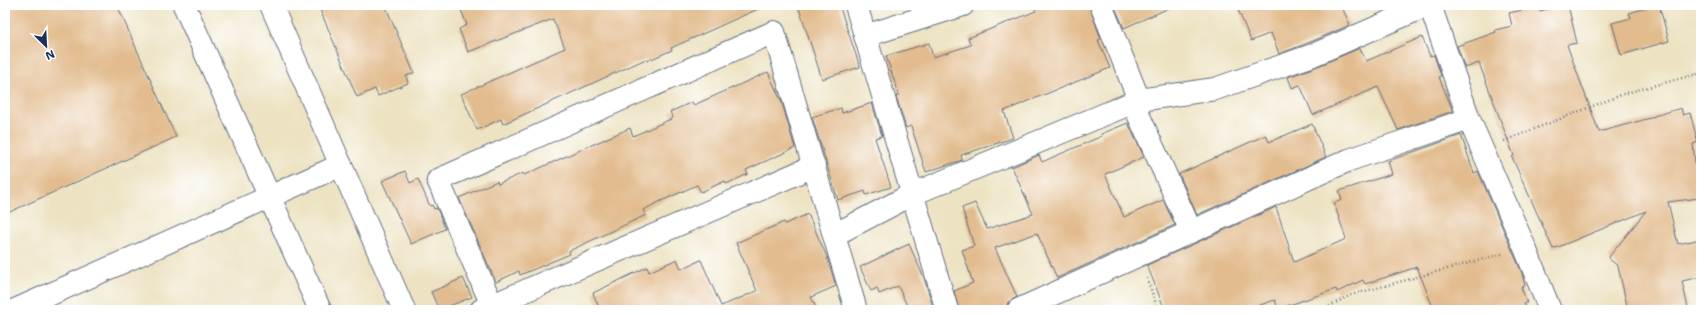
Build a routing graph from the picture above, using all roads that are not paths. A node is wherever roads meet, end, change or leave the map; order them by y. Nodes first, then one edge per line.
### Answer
1 (184, 5) edge
2 (271, 5) edge
3 (856, 5) edge
4 (964, 5) edge
5 (1101, 5) edge
6 (1429, 5) edge
7 (865, 36) junction
8 (1136, 102) junction
9 (1469, 119) junction
10 (341, 164) junction
11 (814, 166) junction
12 (912, 194) junction
13 (269, 196) junction
14 (1191, 231) junction
15 (834, 235) junction
16 (489, 308) edge
17 (15, 310) edge
18 (320, 310) edge
19 (404, 310) edge
20 (856, 310) edge
21 (947, 310) edge
22 (1018, 310) edge
23 (1550, 310) edge

1 - 13 street
2 - 10 street
3 - 7 street
4 - 7 street
5 - 8 street
6 - 8 street
6 - 9 street
7 - 12 street
8 - 12 street
8 - 14 street
9 - 14 street
9 - 23 street
10 - 13 street
10 - 19 street
11 - 15 street
11 - 16 street
11 - 16 street
12 - 15 street
12 - 21 street
13 - 17 street
13 - 18 street
14 - 22 street
15 - 20 street

